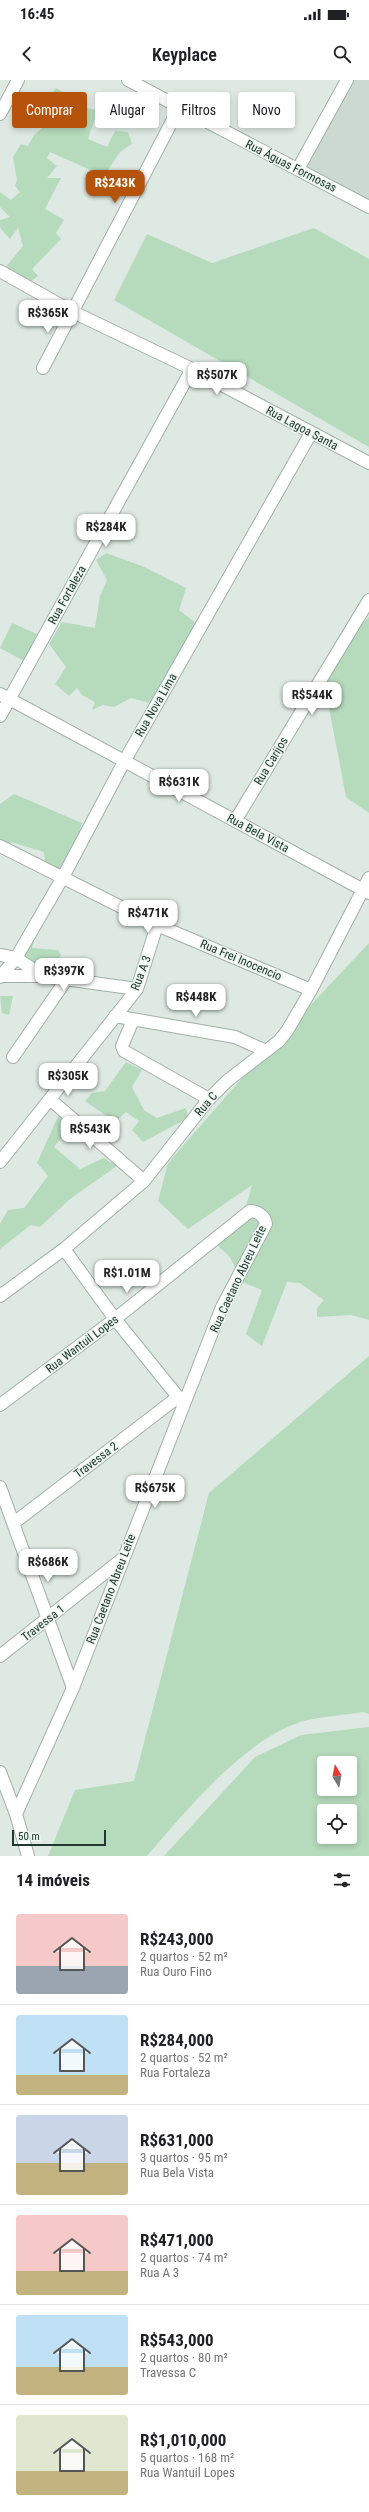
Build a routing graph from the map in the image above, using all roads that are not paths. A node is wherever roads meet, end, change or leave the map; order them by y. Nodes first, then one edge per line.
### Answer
1 (18, 80) edge
2 (128, 80) edge
3 (347, 80) edge
4 (167, 101) edge
5 (0, 114) edge
6 (169, 128) edge
7 (218, 128) edge
8 (298, 169) junction
9 (369, 207) edge
10 (0, 271) edge
11 (73, 312) junction
12 (43, 368) dead end
13 (192, 370) junction
14 (311, 433) junction
15 (369, 463) edge
16 (369, 600) edge
17 (4, 696) edge
18 (0, 716) edge
19 (125, 760) junction
20 (235, 821) junction
21 (0, 846) edge
22 (63, 877) junction
23 (369, 878) edge
24 (366, 891) edge
25 (157, 924) junction
26 (0, 955) edge
27 (16, 958) junction
28 (0, 976) edge
29 (43, 976) junction
30 (66, 980) junction
31 (137, 989) junction
32 (311, 990) junction
33 (115, 1016) junction
34 (133, 1020) junction
35 (266, 1052) junction
36 (13, 1057) dead end
37 (209, 1099) junction
38 (51, 1100) junction
39 (0, 1162) edge
40 (144, 1181) junction
41 (258, 1212) joint
42 (64, 1249) junction
43 (0, 1296) edge
44 (115, 1319) junction
45 (181, 1401) junction
46 (0, 1405) edge
47 (0, 1487) edge
48 (14, 1522) junction
49 (122, 1559) junction
50 (48, 1620) junction
51 (0, 1656) edge
52 (73, 1688) junction
53 (0, 1772) edge
54 (16, 1814) junction
55 (28, 1856) edge

1 - 5 street
2 - 4 street, Rua Águas Formosas
3 - 8 street
6 - 11 street
7 - 8 street, Rua Águas Formosas
8 - 9 street, Rua Águas Formosas
10 - 11 street, Rua Lagoa Santa
11 - 12 street
11 - 13 street, Rua Lagoa Santa
13 - 14 street, Rua Lagoa Santa
13 - 17 street, Rua Fortaleza
14 - 15 street, Rua Lagoa Santa
14 - 19 street, Rua Nova Lima
16 - 20 street, Rua Carijos
17 - 18 street, Rua Fortaleza
17 - 19 street, Rua Bela Vista
19 - 20 street, Rua Bela Vista
19 - 22 street, Rua Nova Lima
20 - 24 street, Rua Bela Vista
21 - 22 street, Rua Frei Inocencio
22 - 25 street, Rua Frei Inocencio
22 - 27 street, Rua Nova Lima
23 - 24 street, Rua C
24 - 32 street, Rua C
25 - 31 street, Rua A 3
25 - 32 street, Rua Frei Inocencio
26 - 27 street
27 - 28 street, Rua Nova Lima
27 - 29 street
28 - 29 street
29 - 30 street
30 - 31 street
30 - 36 street
31 - 33 street, Rua A 3
32 - 35 street, Rua C
33 - 34 street
33 - 38 street, Rua A 3
34 - 35 street
34 - 37 street
35 - 37 street, Rua C
37 - 40 street, Rua C
38 - 39 street, Rua A 3
38 - 40 street
40 - 42 street, Rua C
41 - 44 street, Rua Wantuil Lopes
41 - 45 street, Rua Caetano Abreu Leite
42 - 43 street, Rua C
42 - 44 street
44 - 45 street
44 - 46 street, Rua Wantuil Lopes
45 - 48 street, Travessa 2
45 - 49 street, Rua Caetano Abreu Leite
47 - 48 street
48 - 50 street
49 - 50 street, Travessa 1
49 - 52 street, Rua Caetano Abreu Leite
50 - 51 street, Travessa 1
50 - 52 street
52 - 54 street, Rua Caetano Abreu Leite
53 - 54 street
54 - 55 street

